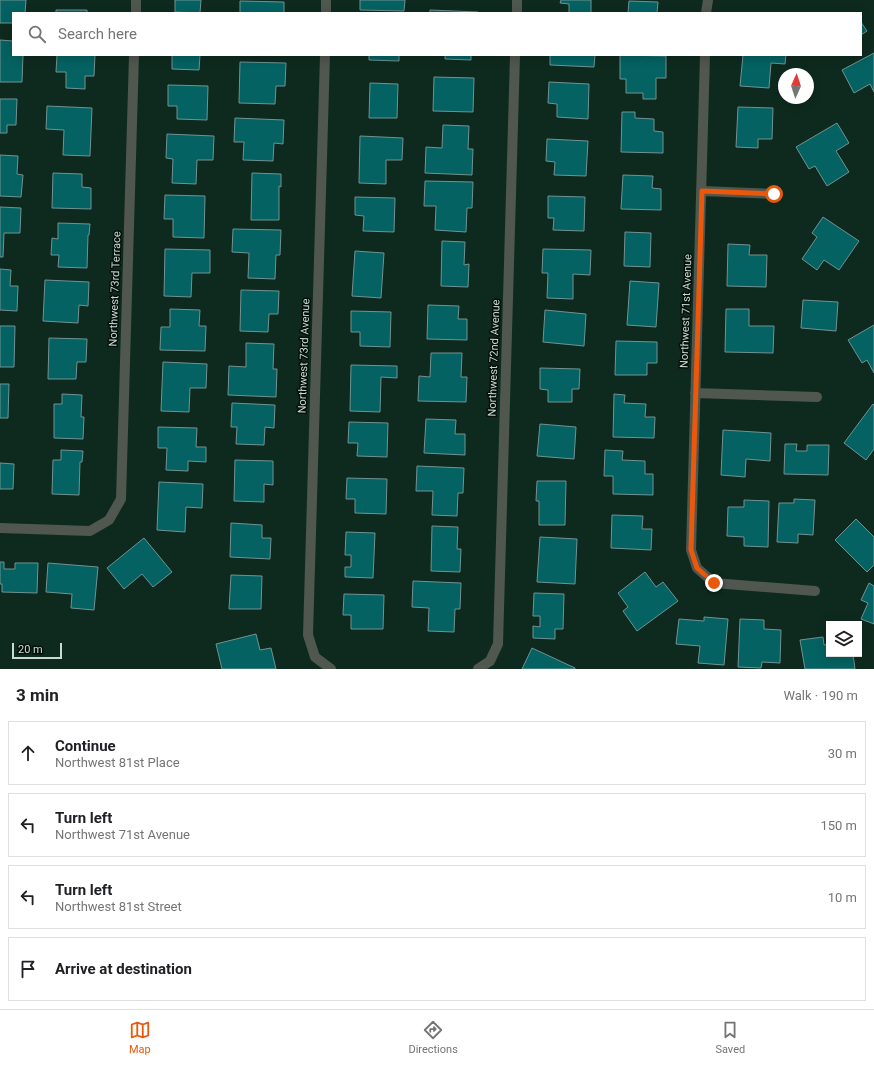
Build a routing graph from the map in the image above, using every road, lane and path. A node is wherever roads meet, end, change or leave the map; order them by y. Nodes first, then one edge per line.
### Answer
1 (136, 0) edge
2 (326, 0) edge
3 (517, 0) edge
4 (708, 0) edge
5 (136, 12) edge
6 (326, 12) edge
7 (517, 12) edge
8 (706, 12) edge
9 (134, 56) edge
10 (325, 56) edge
11 (515, 56) edge
12 (705, 56) edge
13 (702, 191) junction
14 (774, 194) dead end
15 (695, 393) junction
16 (817, 397) dead end
17 (0, 528) edge
18 (815, 591) dead end
19 (331, 669) edge
20 (478, 669) edge

1 - 5 street
2 - 6 street
3 - 7 street
4 - 8 street
9 - 17 street, Northwest 73rd Terrace
10 - 19 street, Northwest 73rd Avenue
11 - 20 street, Northwest 72nd Avenue
12 - 13 street, Northwest 71st Avenue
13 - 14 street
13 - 15 street, Northwest 71st Avenue
15 - 16 street
15 - 18 street, Northwest 71st Avenue

